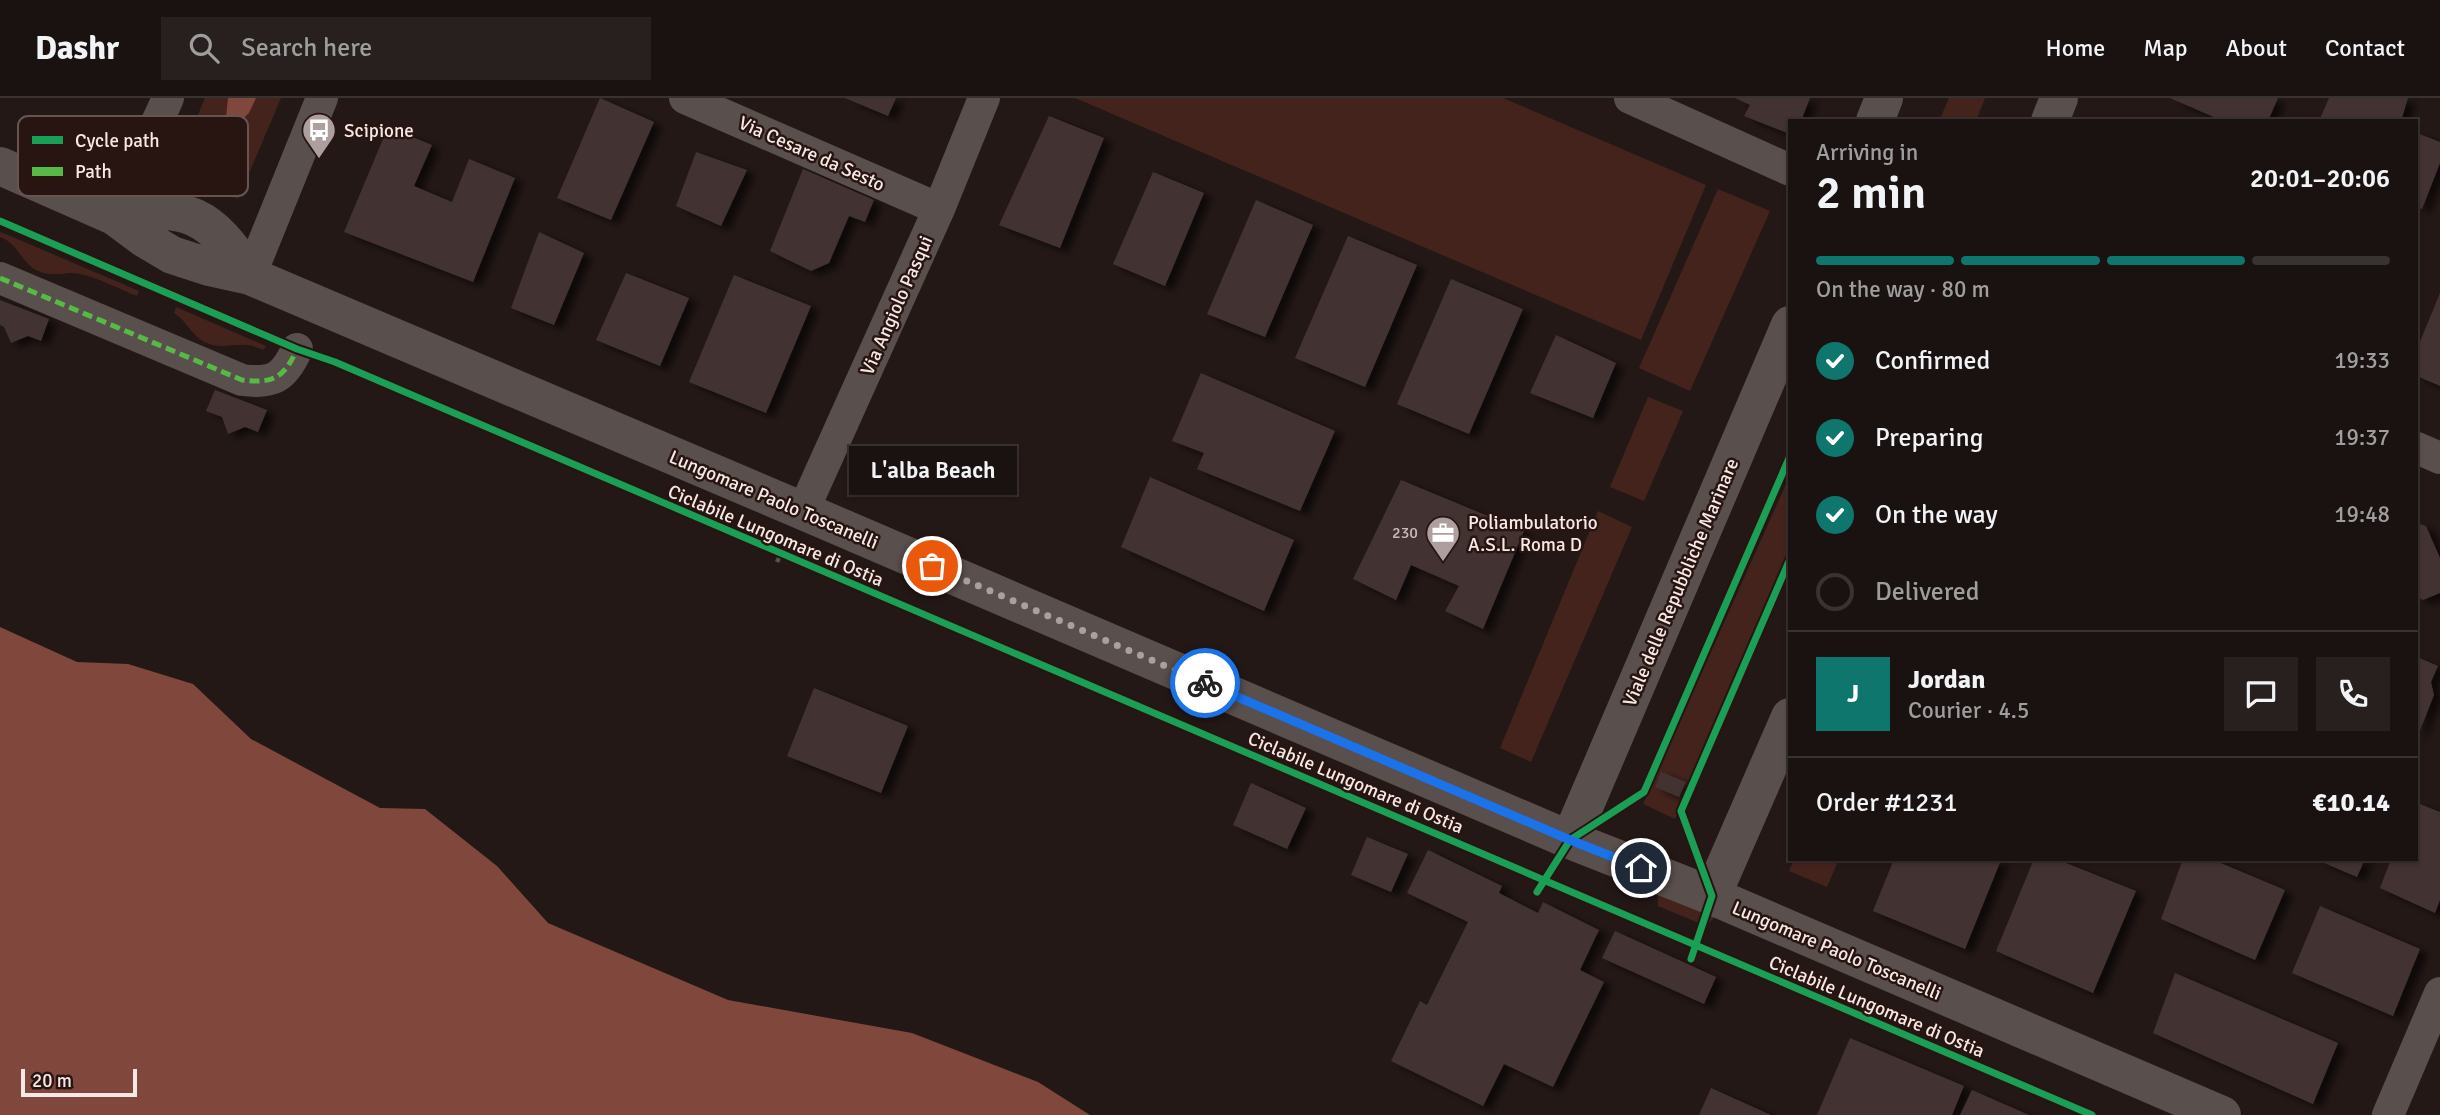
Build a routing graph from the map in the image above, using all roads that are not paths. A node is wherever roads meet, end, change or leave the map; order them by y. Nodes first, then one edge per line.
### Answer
1 (169, 98) edge
2 (323, 98) edge
3 (685, 98) edge
4 (984, 98) edge
5 (1630, 98) edge
6 (1884, 98) edge
7 (2059, 98) edge
8 (161, 116) edge
9 (1876, 119) edge
10 (2051, 119) edge
11 (0, 166) edge
12 (1788, 169) edge
13 (18, 174) edge
14 (68, 196) edge
15 (123, 196) edge
16 (939, 209) junction
17 (114, 216) junction
18 (250, 276) junction
19 (0, 278) edge
20 (1788, 330) edge
21 (297, 349) dead end
22 (2418, 448) edge
23 (2440, 458) edge
24 (803, 511) junction
25 (1788, 722) edge
26 (1570, 840) junction
27 (1712, 896) junction
28 (2440, 993) edge
29 (2222, 1115) edge
30 (2388, 1115) edge

1 - 8 street
2 - 18 street
3 - 16 street, Via Cesare da Sesto
4 - 16 street, Via Angiolo Pasqui
5 - 12 street
6 - 9 street
7 - 10 street
11 - 13 street
14 - 17 street
15 - 17 street
16 - 24 street, Via Angiolo Pasqui
17 - 18 street
18 - 24 street, Lungomare Paolo Toscanelli
19 - 21 street
20 - 26 street, Viale delle Repubbliche Marinare
22 - 23 street
24 - 26 street, Lungomare Paolo Toscanelli
25 - 27 street
26 - 27 street, Lungomare Paolo Toscanelli
27 - 29 street, Lungomare Paolo Toscanelli
28 - 30 street

